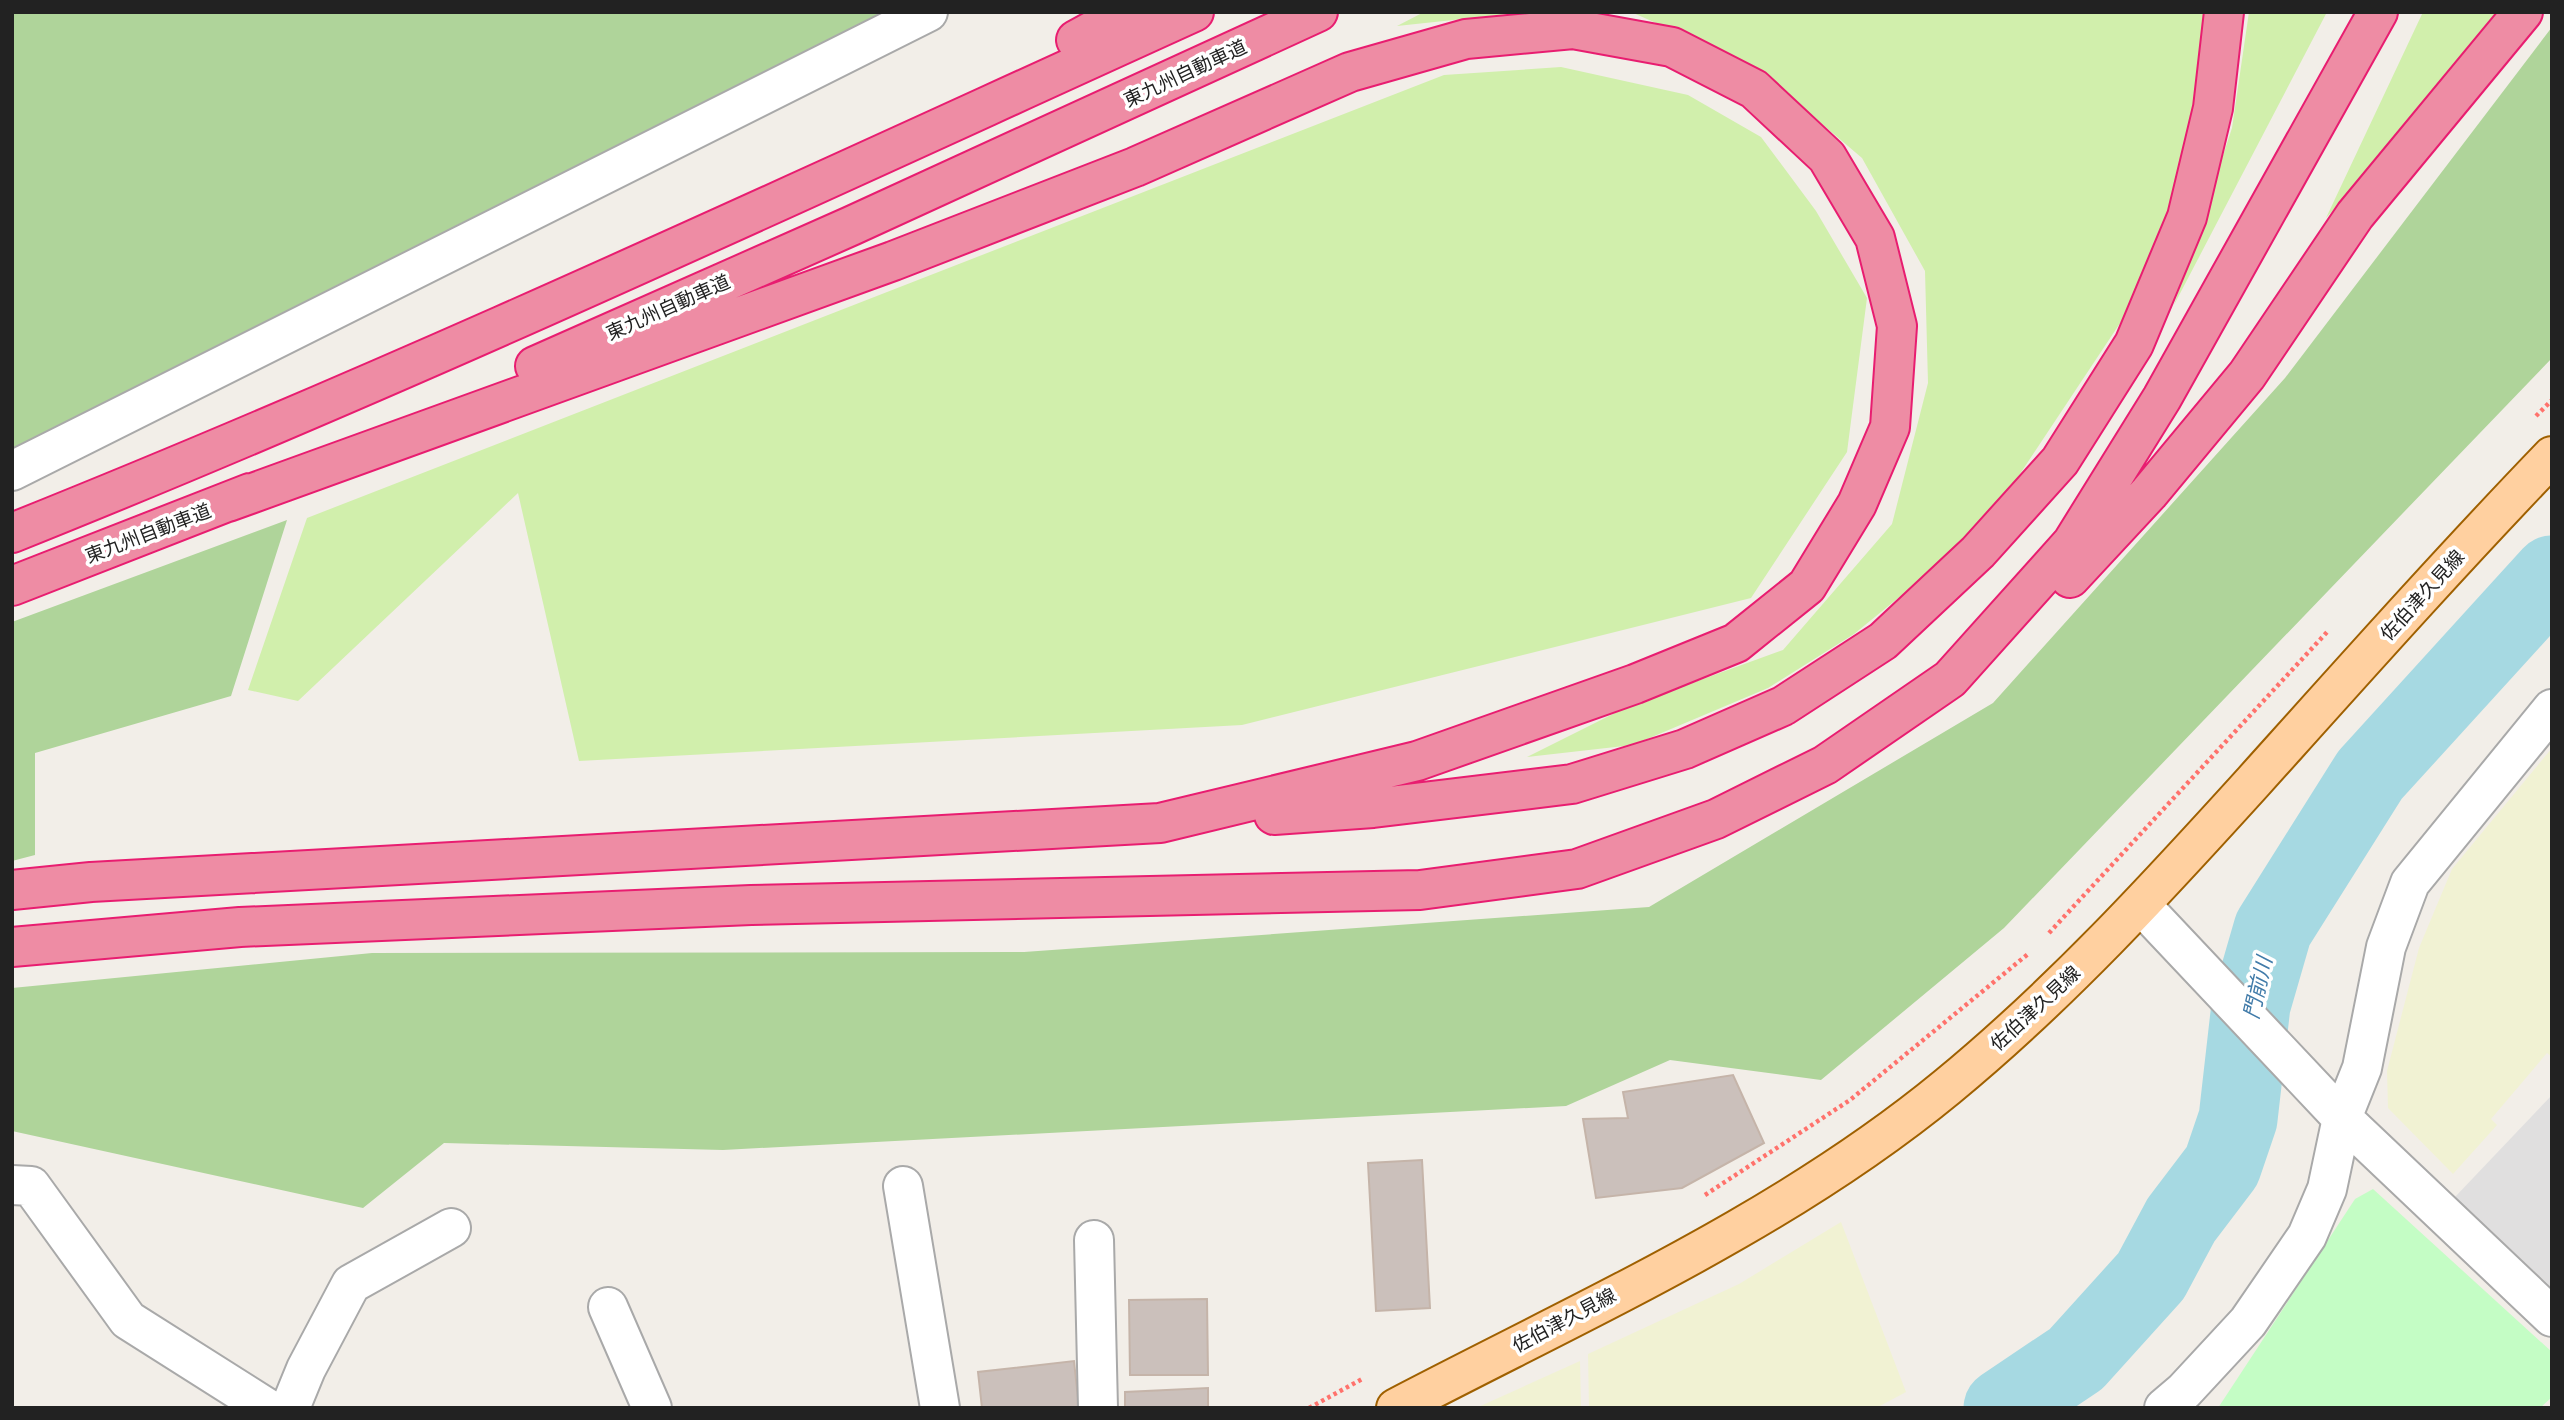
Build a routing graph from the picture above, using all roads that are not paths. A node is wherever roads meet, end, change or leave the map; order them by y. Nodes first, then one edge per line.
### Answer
1 (928, 12) edge
2 (1128, 12) edge
3 (1194, 12) edge
4 (1318, 12) edge
5 (2224, 12) edge
6 (2378, 12) edge
7 (2523, 12) edge
8 (664, 253) junction
9 (2552, 456) edge
10 (12, 471) edge
11 (228, 502) junction
12 (12, 533) edge
13 (12, 586) edge
14 (1950, 679) junction
15 (2552, 709) edge
16 (1160, 823) junction
17 (12, 890) edge
18 (2143, 906) junction
19 (12, 947) edge
20 (2341, 1117) junction
21 (12, 1185) edge
22 (903, 1186) dead end
23 (452, 1228) dead end
24 (1094, 1240) dead end
25 (608, 1307) dead end
26 (2552, 1317) edge
27 (2182, 1402) edge
28 (267, 1408) edge
29 (290, 1408) edge
30 (652, 1408) edge
31 (940, 1408) edge
32 (1098, 1408) edge
33 (1396, 1408) edge

1 - 10 street
2 - 8 highway
3 - 8 highway
4 - 11 highway, 東九州自動車道
5 - 16 highway
6 - 14 highway
7 - 14 highway
8 - 12 highway
9 - 18 main road, 佐伯津久見線
11 - 13 highway, 東九州自動車道
11 - 16 highway
14 - 19 highway
15 - 20 street
16 - 17 highway
18 - 20 street
18 - 33 main road, 佐伯津久見線
20 - 26 street
20 - 27 street
21 - 28 street
22 - 31 street
23 - 29 street
24 - 32 street
25 - 30 street

